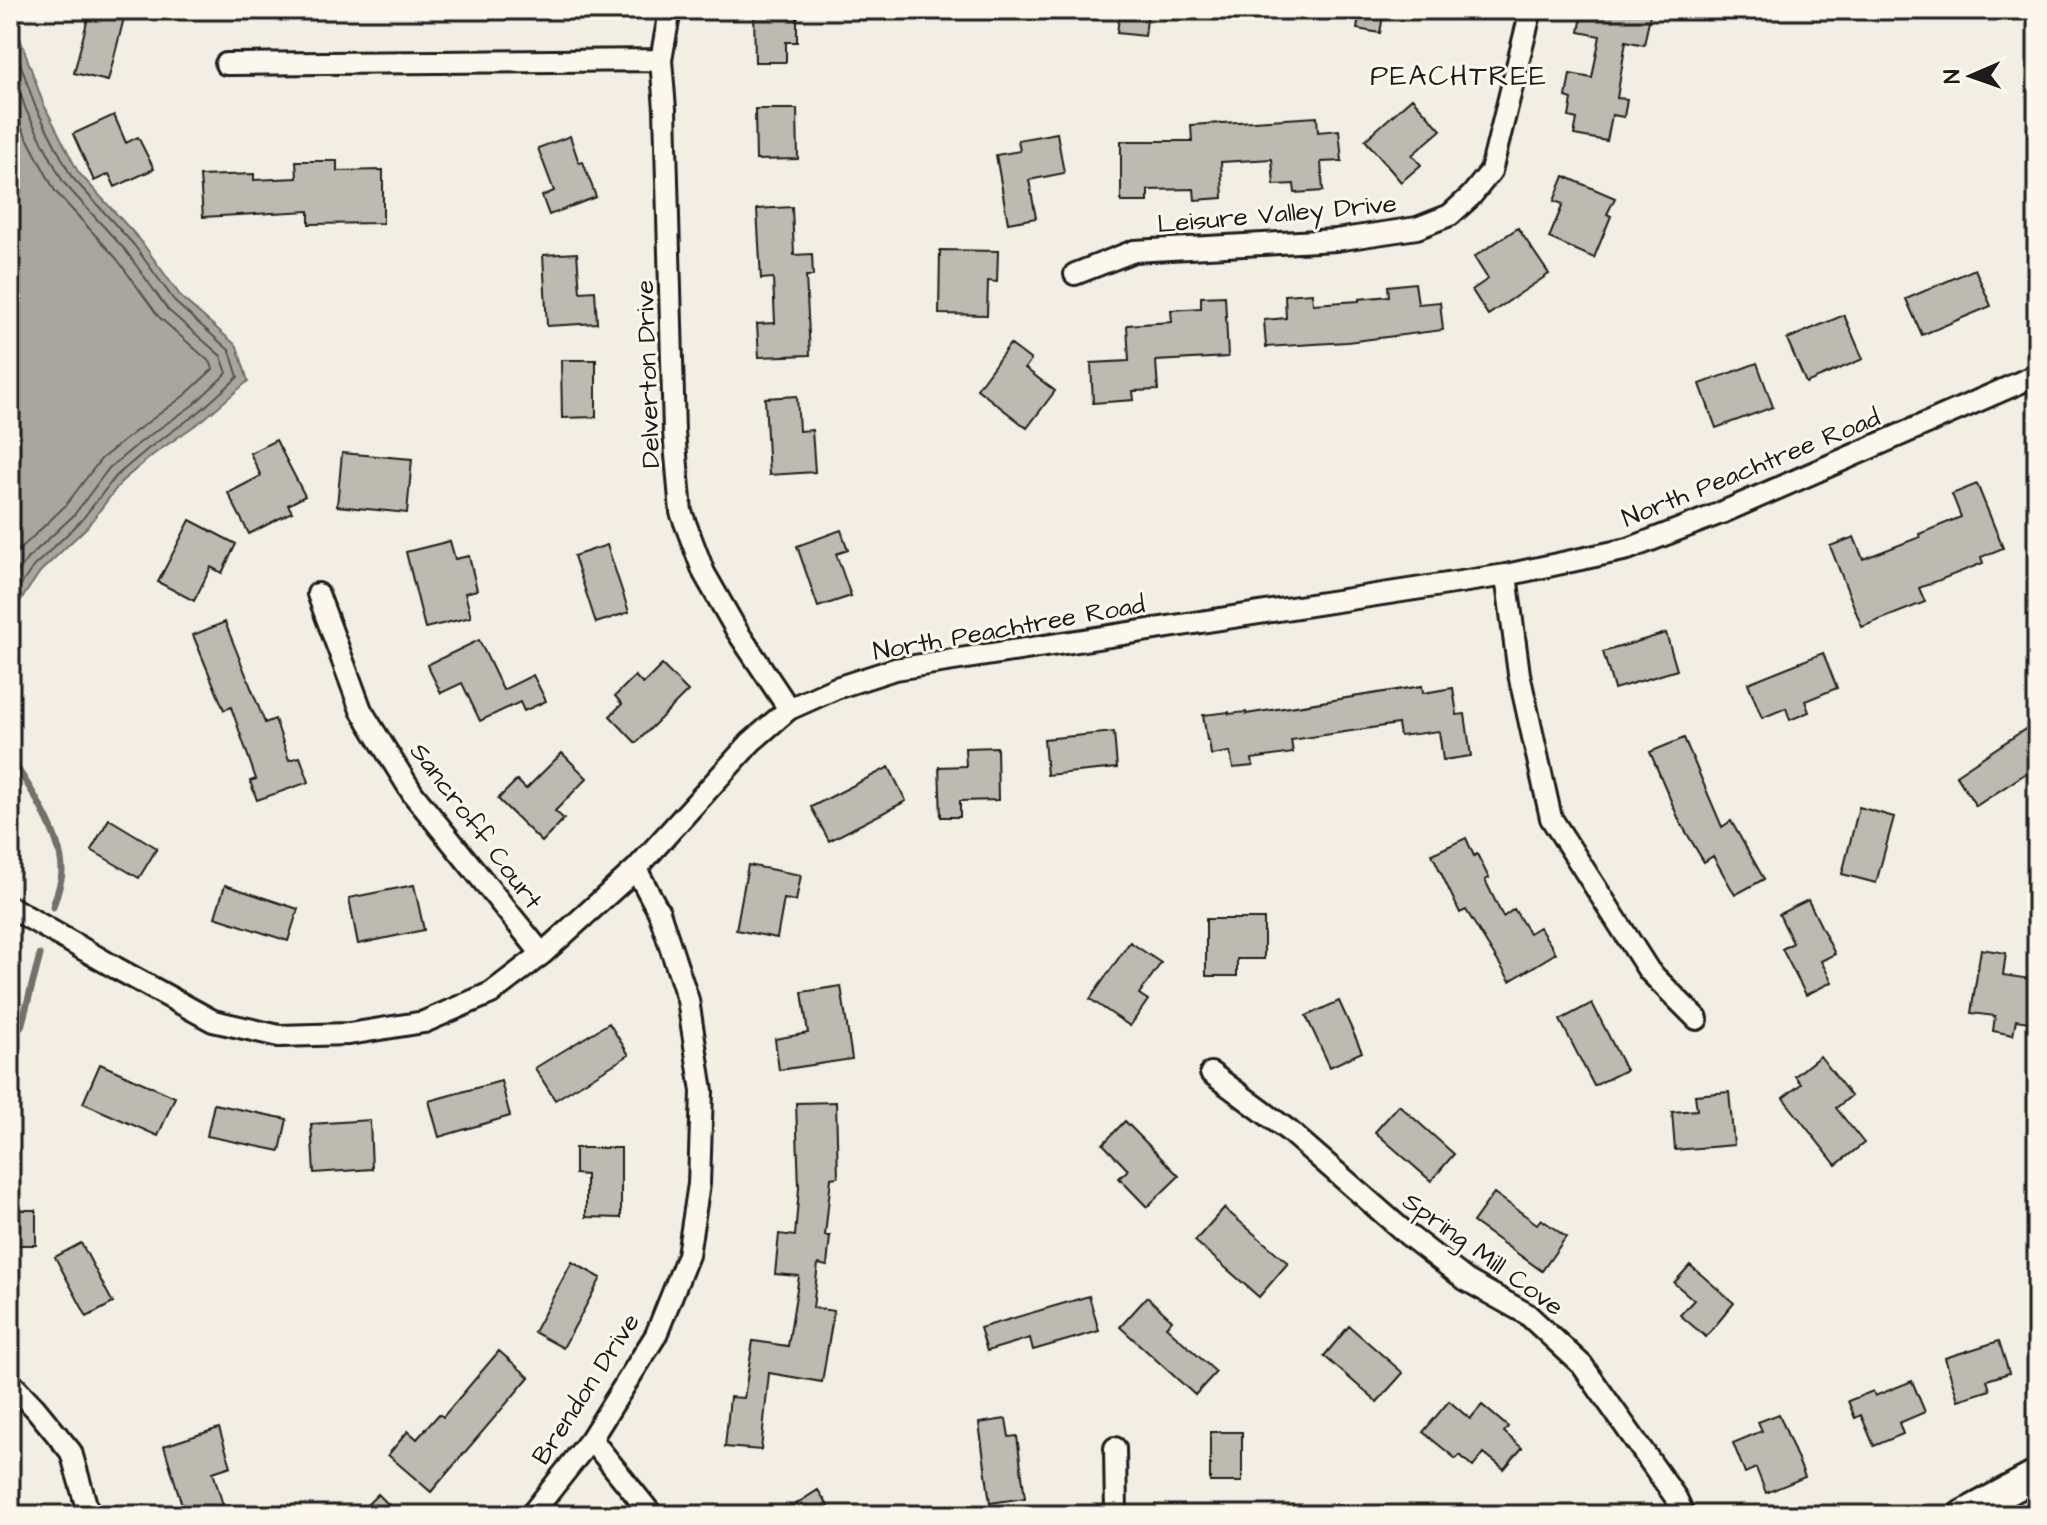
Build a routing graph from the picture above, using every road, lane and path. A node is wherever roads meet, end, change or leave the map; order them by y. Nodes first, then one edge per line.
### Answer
1 (670, 10) edge
2 (1531, 10) edge
3 (661, 60) junction
4 (226, 64) dead end
5 (1075, 274) dead end
6 (2037, 375) edge
7 (1506, 575) junction
8 (318, 594) dead end
9 (789, 709) junction
10 (636, 869) junction
11 (10, 907) edge
12 (542, 954) junction
13 (1697, 1019) dead end
14 (1211, 1073) dead end
15 (10, 1382) edge
16 (591, 1439) junction
17 (1115, 1448) dead end
18 (2037, 1475) edge
19 (89, 1515) edge
20 (531, 1515) edge
21 (652, 1515) edge
22 (1116, 1515) edge
23 (1684, 1515) edge
24 (1963, 1515) edge

1 - 3 street, Delverton Drive
2 - 5 street, Leisure Valley Drive
3 - 4 street
3 - 9 street, Delverton Drive
6 - 7 street, North Peachtree Road
7 - 9 street, North Peachtree Road
7 - 13 street
8 - 12 street, Sancroff Court
9 - 10 street, North Peachtree Road
10 - 12 street, North Peachtree Road
10 - 16 street, Brendon Drive
11 - 12 street, North Peachtree Road
14 - 23 street, Spring Mill Cove
15 - 19 street
16 - 20 street, Brendon Drive
16 - 21 street
17 - 22 street
18 - 24 street

